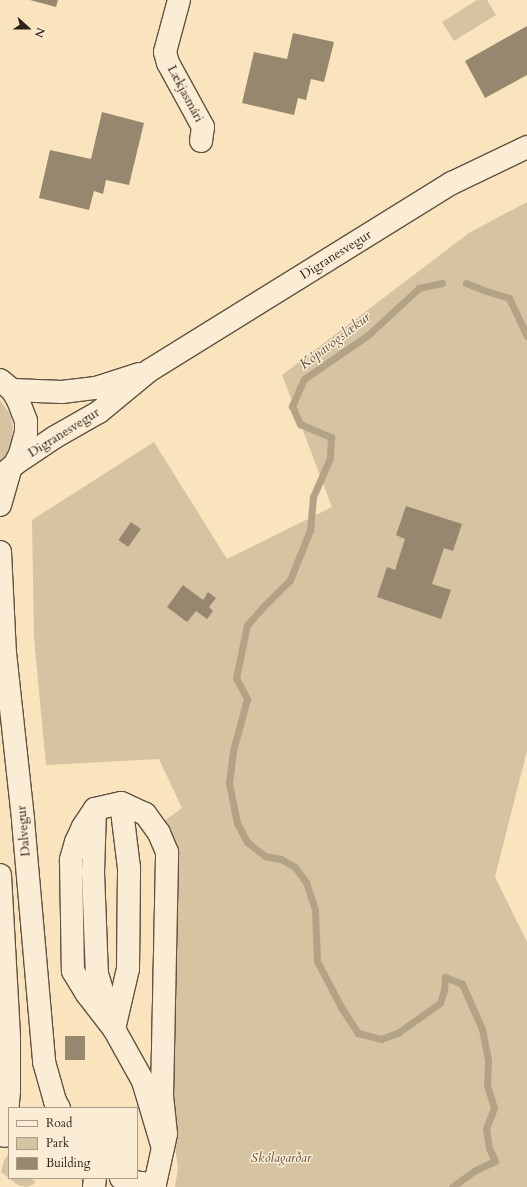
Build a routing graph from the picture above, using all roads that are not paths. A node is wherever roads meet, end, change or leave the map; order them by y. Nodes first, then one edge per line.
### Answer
1 (179, 0) edge
2 (202, 142) dead end
3 (527, 147) edge
4 (150, 370) junction
5 (6, 385) edge
6 (8, 470) edge
7 (0, 505) edge
8 (0, 552) edge
9 (121, 804) junction
10 (0, 875) edge
11 (114, 1029) junction
12 (58, 1107) edge
13 (5, 1136) edge
14 (163, 1148) junction
15 (125, 1179) edge
16 (154, 1185) edge

1 - 2 street, Lækjasmári
3 - 4 street, Digranesvegur
4 - 5 street, Digranesvegur
4 - 6 street, Digranesvegur
5 - 6 street
6 - 7 street
8 - 12 street, Dalvegur
9 - 11 street
9 - 11 street
9 - 14 street
10 - 13 street
11 - 14 street
14 - 16 street
15 - 16 street

